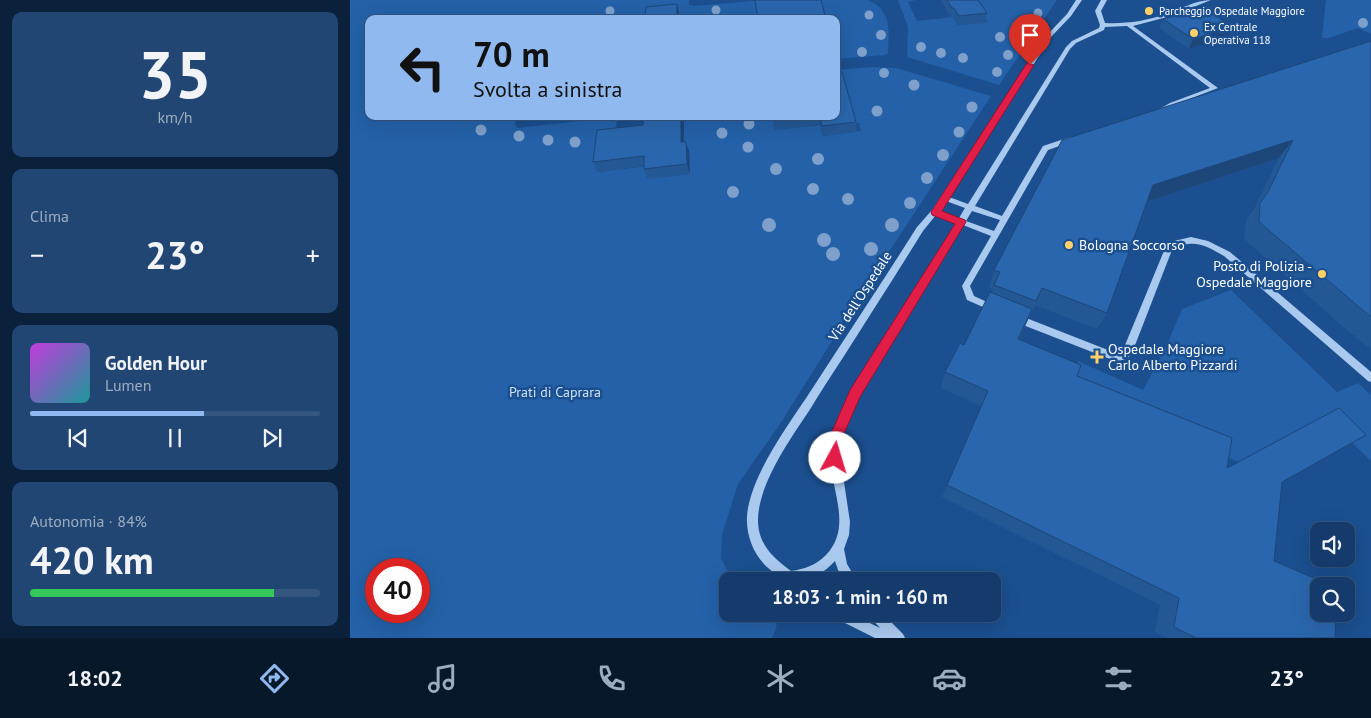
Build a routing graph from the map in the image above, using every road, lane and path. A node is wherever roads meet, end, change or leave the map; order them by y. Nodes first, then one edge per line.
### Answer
1 (1079, 0) edge
2 (1104, 0) edge
3 (1208, 0) edge
4 (1103, 24) junction
5 (1130, 26) junction
6 (1150, 115) edge
7 (1076, 138) edge
8 (944, 198) junction
9 (971, 207) junction
10 (936, 212) junction
11 (1004, 219) junction
12 (961, 222) junction
13 (996, 235) junction
14 (1371, 378) edge
15 (838, 551) junction
16 (782, 572) edge
17 (814, 572) edge
18 (845, 572) edge
19 (855, 622) edge
20 (883, 622) edge
21 (888, 638) edge
22 (899, 638) edge

1 - 8 street, Via dell'Ospedale
2 - 4 street
3 - 5 street
4 - 5 street
4 - 9 street
5 - 6 street
7 - 11 street
8 - 9 street
8 - 10 street, Via dell'Ospedale
9 - 11 street
9 - 12 street
10 - 12 street
10 - 16 street, Via dell'Ospedale
11 - 13 street
12 - 13 street
12 - 15 street
13 - 14 street
15 - 17 street, Via dell'Ospedale
15 - 18 street
19 - 21 street
20 - 22 street

